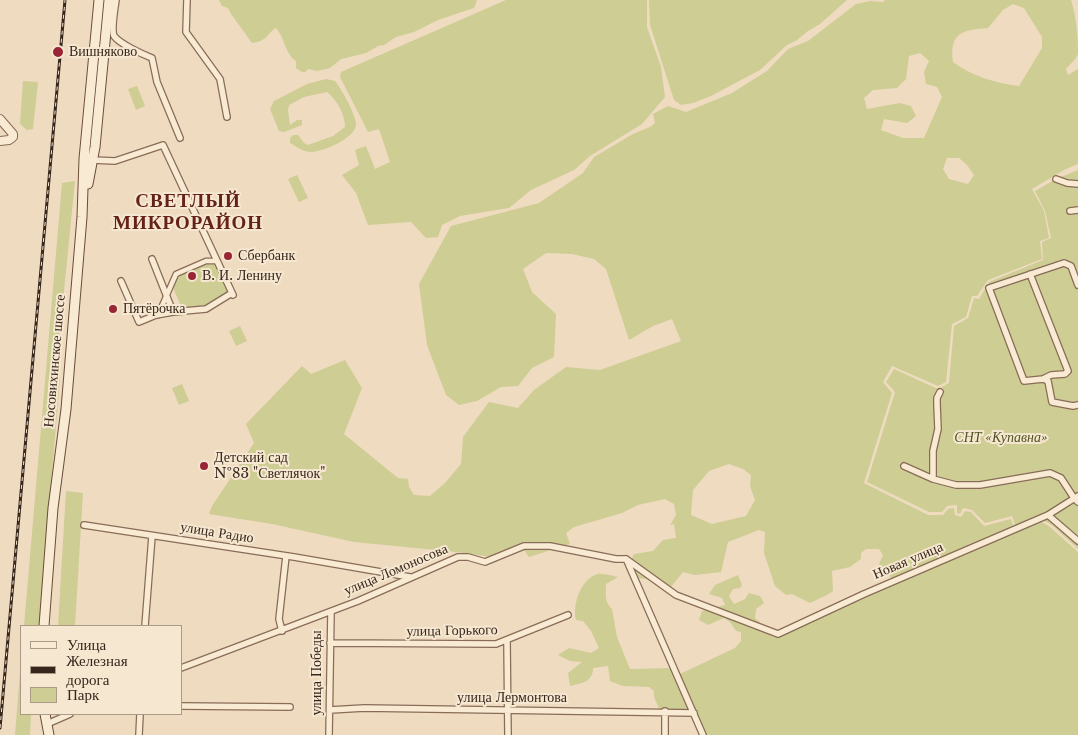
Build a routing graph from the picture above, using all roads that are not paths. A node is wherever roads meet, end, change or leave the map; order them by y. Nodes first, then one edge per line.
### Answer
1 (99, 0) edge
2 (109, 0) edge
3 (116, 0) edge
4 (187, 0) edge
5 (227, 117) dead end
6 (0, 119) edge
7 (180, 138) dead end
8 (0, 141) edge
9 (88, 160) junction
10 (1056, 179) dead end
11 (1078, 184) edge
12 (1078, 210) edge
13 (1070, 211) dead end
14 (152, 259) dead end
15 (217, 261) junction
16 (1030, 274) junction
17 (121, 281) dead end
18 (1078, 285) edge
19 (166, 295) junction
20 (173, 312) junction
21 (158, 314) junction
22 (1043, 379) junction
23 (940, 392) dead end
24 (1078, 405) edge
25 (904, 466) dead end
26 (933, 479) junction
27 (1077, 498) edge
28 (1048, 514) junction
29 (84, 525) dead end
30 (152, 536) junction
31 (1078, 541) edge
32 (286, 556) junction
33 (626, 559) junction
34 (411, 578) junction
35 (330, 612) junction
36 (568, 615) dead end
37 (44, 625) edge
38 (146, 625) edge
39 (282, 631) junction
40 (507, 641) junction
41 (330, 643) junction
42 (182, 668) edge
43 (182, 706) edge
44 (290, 707) dead end
45 (330, 710) junction
46 (509, 711) junction
47 (665, 712) junction
48 (694, 713) junction
49 (45, 715) edge
50 (68, 715) edge
51 (140, 715) edge
52 (47, 724) junction
53 (49, 735) edge
54 (139, 735) edge
55 (329, 735) edge
56 (508, 735) edge
57 (665, 735) edge
58 (703, 735) edge

1 - 9 main road, Носовихинское шоссе
2 - 9 main road, Носовихинское шоссе
3 - 7 street
4 - 5 street
6 - 8 street
9 - 15 street
9 - 37 main road, Носовихинское шоссе
10 - 11 street
12 - 13 street
14 - 19 street
15 - 19 street
15 - 20 street
16 - 18 street
16 - 22 street
16 - 22 street
17 - 21 street
19 - 20 street
19 - 21 street
20 - 21 street
22 - 24 street
23 - 26 street
25 - 26 street
26 - 27 street
27 - 28 street, Новая улица
28 - 31 street
28 - 33 street, Новая улица
29 - 30 street, улица Радио
30 - 32 street, улица Радио
30 - 38 street
32 - 34 street, улица Радио
32 - 39 street
33 - 34 street, улица Ломоносова
33 - 48 street
34 - 35 street, улица Ломоносова
35 - 39 street, улица Ломоносова
35 - 41 street, улица Победы
36 - 40 street, улица Горького
39 - 42 street, улица Ломоносова
40 - 41 street, улица Горького
40 - 46 street
41 - 45 street, улица Победы
43 - 44 street
45 - 46 street, улица Лермонтова
45 - 55 street, улица Победы
46 - 47 street, улица Лермонтова
46 - 56 street
47 - 48 street, улица Лермонтова
47 - 57 street
48 - 58 street
49 - 52 main road
50 - 52 street
51 - 54 street
52 - 53 main road

